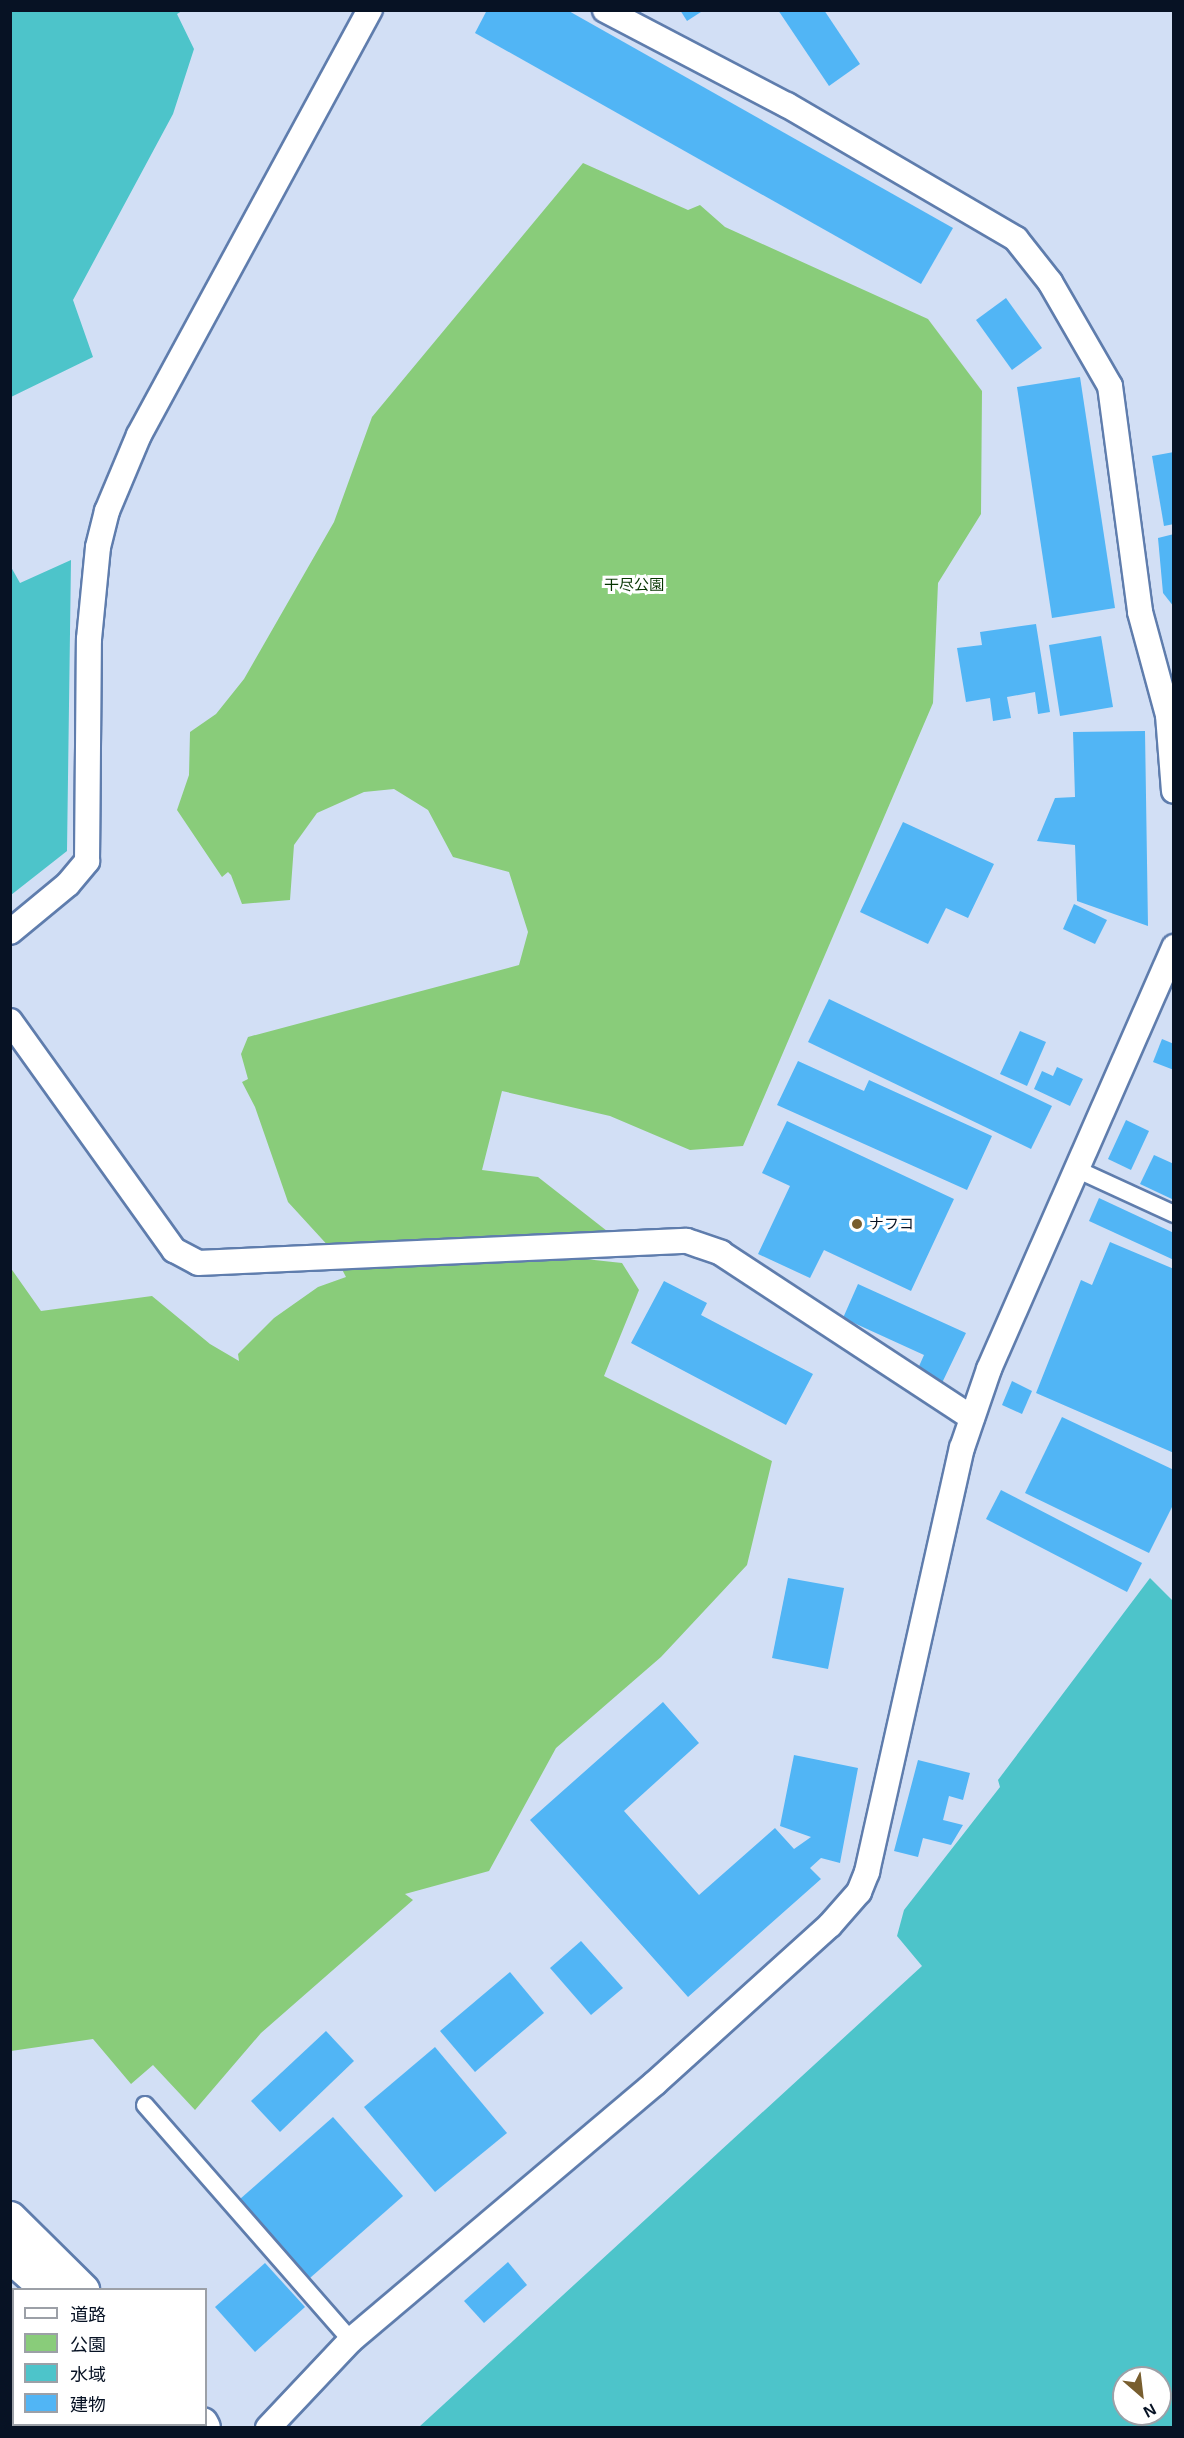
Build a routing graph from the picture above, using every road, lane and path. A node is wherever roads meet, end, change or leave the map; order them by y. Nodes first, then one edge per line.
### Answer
1 (370, 10) edge
2 (605, 10) edge
3 (1173, 792) edge
4 (10, 932) edge
5 (1173, 947) edge
6 (10, 1021) edge
7 (1074, 1168) junction
8 (1173, 1214) edge
9 (972, 1418) junction
10 (145, 2105) dead end
11 (10, 2218) edge
12 (10, 2256) edge
13 (47, 2288) edge
14 (82, 2288) edge
15 (351, 2340) junction
16 (268, 2427) edge

1 - 4 street
2 - 3 street
5 - 7 street
6 - 9 street
7 - 8 street
7 - 9 street
9 - 15 street
10 - 15 street
11 - 14 highway
12 - 13 highway
15 - 16 street

